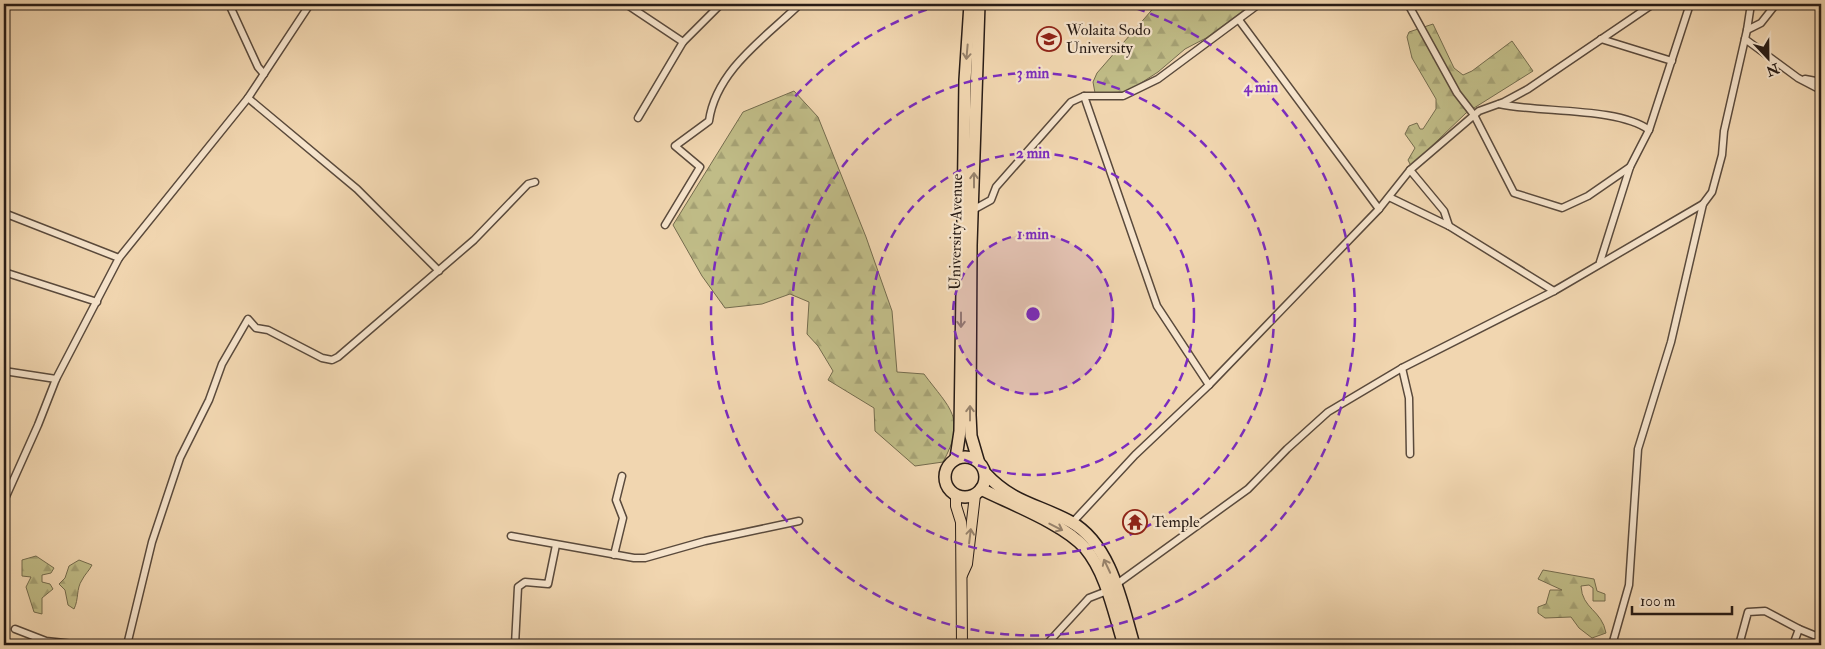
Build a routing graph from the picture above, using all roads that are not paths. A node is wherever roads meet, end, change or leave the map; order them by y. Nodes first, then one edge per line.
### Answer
1 (229, 4) edge
2 (310, 4) edge
3 (626, 4) edge
4 (721, 4) edge
5 (800, 4) edge
6 (970, 4) edge
7 (979, 4) edge
8 (1259, 4) edge
9 (1408, 4) edge
10 (1653, 4) edge
11 (1690, 4) edge
12 (1751, 4) edge
13 (1776, 4) edge
14 (637, 6) edge
15 (1239, 20) junction
16 (1747, 30) junction
17 (1601, 39) junction
18 (1745, 39) junction
19 (683, 42) junction
20 (1672, 61) junction
21 (264, 74) junction
22 (1798, 78) junction
23 (1821, 82) edge
24 (1821, 90) edge
25 (1084, 96) junction
26 (248, 98) junction
27 (1498, 104) junction
28 (1474, 115) junction
29 (638, 118) dead end
30 (1648, 130) junction
31 (1630, 168) junction
32 (1410, 170) junction
33 (535, 182) dead end
34 (1389, 197) junction
35 (1703, 204) junction
36 (1379, 209) junction
37 (968, 211) junction
38 (4, 212) edge
39 (665, 225) dead end
40 (1449, 226) junction
41 (119, 258) junction
42 (1600, 262) junction
43 (439, 271) junction
44 (4, 272) edge
45 (1554, 291) junction
46 (97, 302) junction
47 (1402, 368) junction
48 (4, 371) edge
49 (56, 380) junction
50 (1208, 385) junction
51 (1410, 454) dead end
52 (956, 458) junction
53 (978, 460) junction
54 (986, 474) junction
55 (622, 476) dead end
56 (978, 492) junction
57 (956, 495) junction
58 (4, 501) edge
59 (799, 521) dead end
60 (1072, 523) junction
61 (511, 536) dead end
62 (556, 545) junction
63 (614, 555) junction
64 (962, 576) junction
65 (1111, 588) junction
66 (15, 629) dead end
67 (1799, 629) junction
68 (1821, 638) edge
69 (83, 645) edge
70 (127, 645) edge
71 (515, 645) edge
72 (962, 645) edge
73 (1046, 645) edge
74 (1124, 645) edge
75 (1134, 645) edge
76 (1612, 645) edge
77 (1739, 645) edge
78 (1793, 645) edge

1 - 21 street
2 - 21 street
3 - 14 street
4 - 19 street
5 - 39 street
6 -> 37 highway, University Avenue
37 -> 7 highway, University Avenue
8 - 15 street
9 - 28 street
10 - 17 street
11 - 20 street
12 - 16 street
13 - 16 street
14 - 19 street
15 - 25 street
15 - 36 street
16 - 18 street
17 - 20 street
17 - 27 street
18 - 22 street
18 - 35 street
19 - 29 street
20 - 30 street
21 - 26 street
22 - 23 street
22 - 24 street
25 - 37 street
25 - 50 street
26 - 41 street
26 - 43 street
27 - 28 street
27 - 30 street
28 - 31 street
28 - 32 street
30 - 31 street
31 - 42 street
32 - 34 street
32 - 40 street
33 - 43 street
34 - 36 street
34 - 40 street
35 - 42 street
35 - 76 street
36 - 50 street
37 -> 52 highway, University Avenue
53 -> 37 highway, University Avenue
38 - 41 street
40 - 45 street
41 - 46 street
42 - 45 street
43 - 70 street
44 - 46 street
45 - 47 street
46 - 49 street
47 - 51 street
47 - 65 street
48 - 49 street
49 - 58 street
50 - 60 street
52 - 53 highway
52 - 57 highway
53 - 54 highway
54 - 56 highway
54 - 60 highway
55 - 63 street
56 - 57 highway
64 -> 56 main road
56 -> 65 highway
57 - 64 main road
59 - 63 street
65 -> 60 highway
61 - 62 street
62 - 63 street
62 - 71 street
64 - 72 main road
65 - 73 street
65 - 74 highway
65 - 75 highway
66 - 69 street
67 - 68 street
67 - 77 street
67 - 78 street

